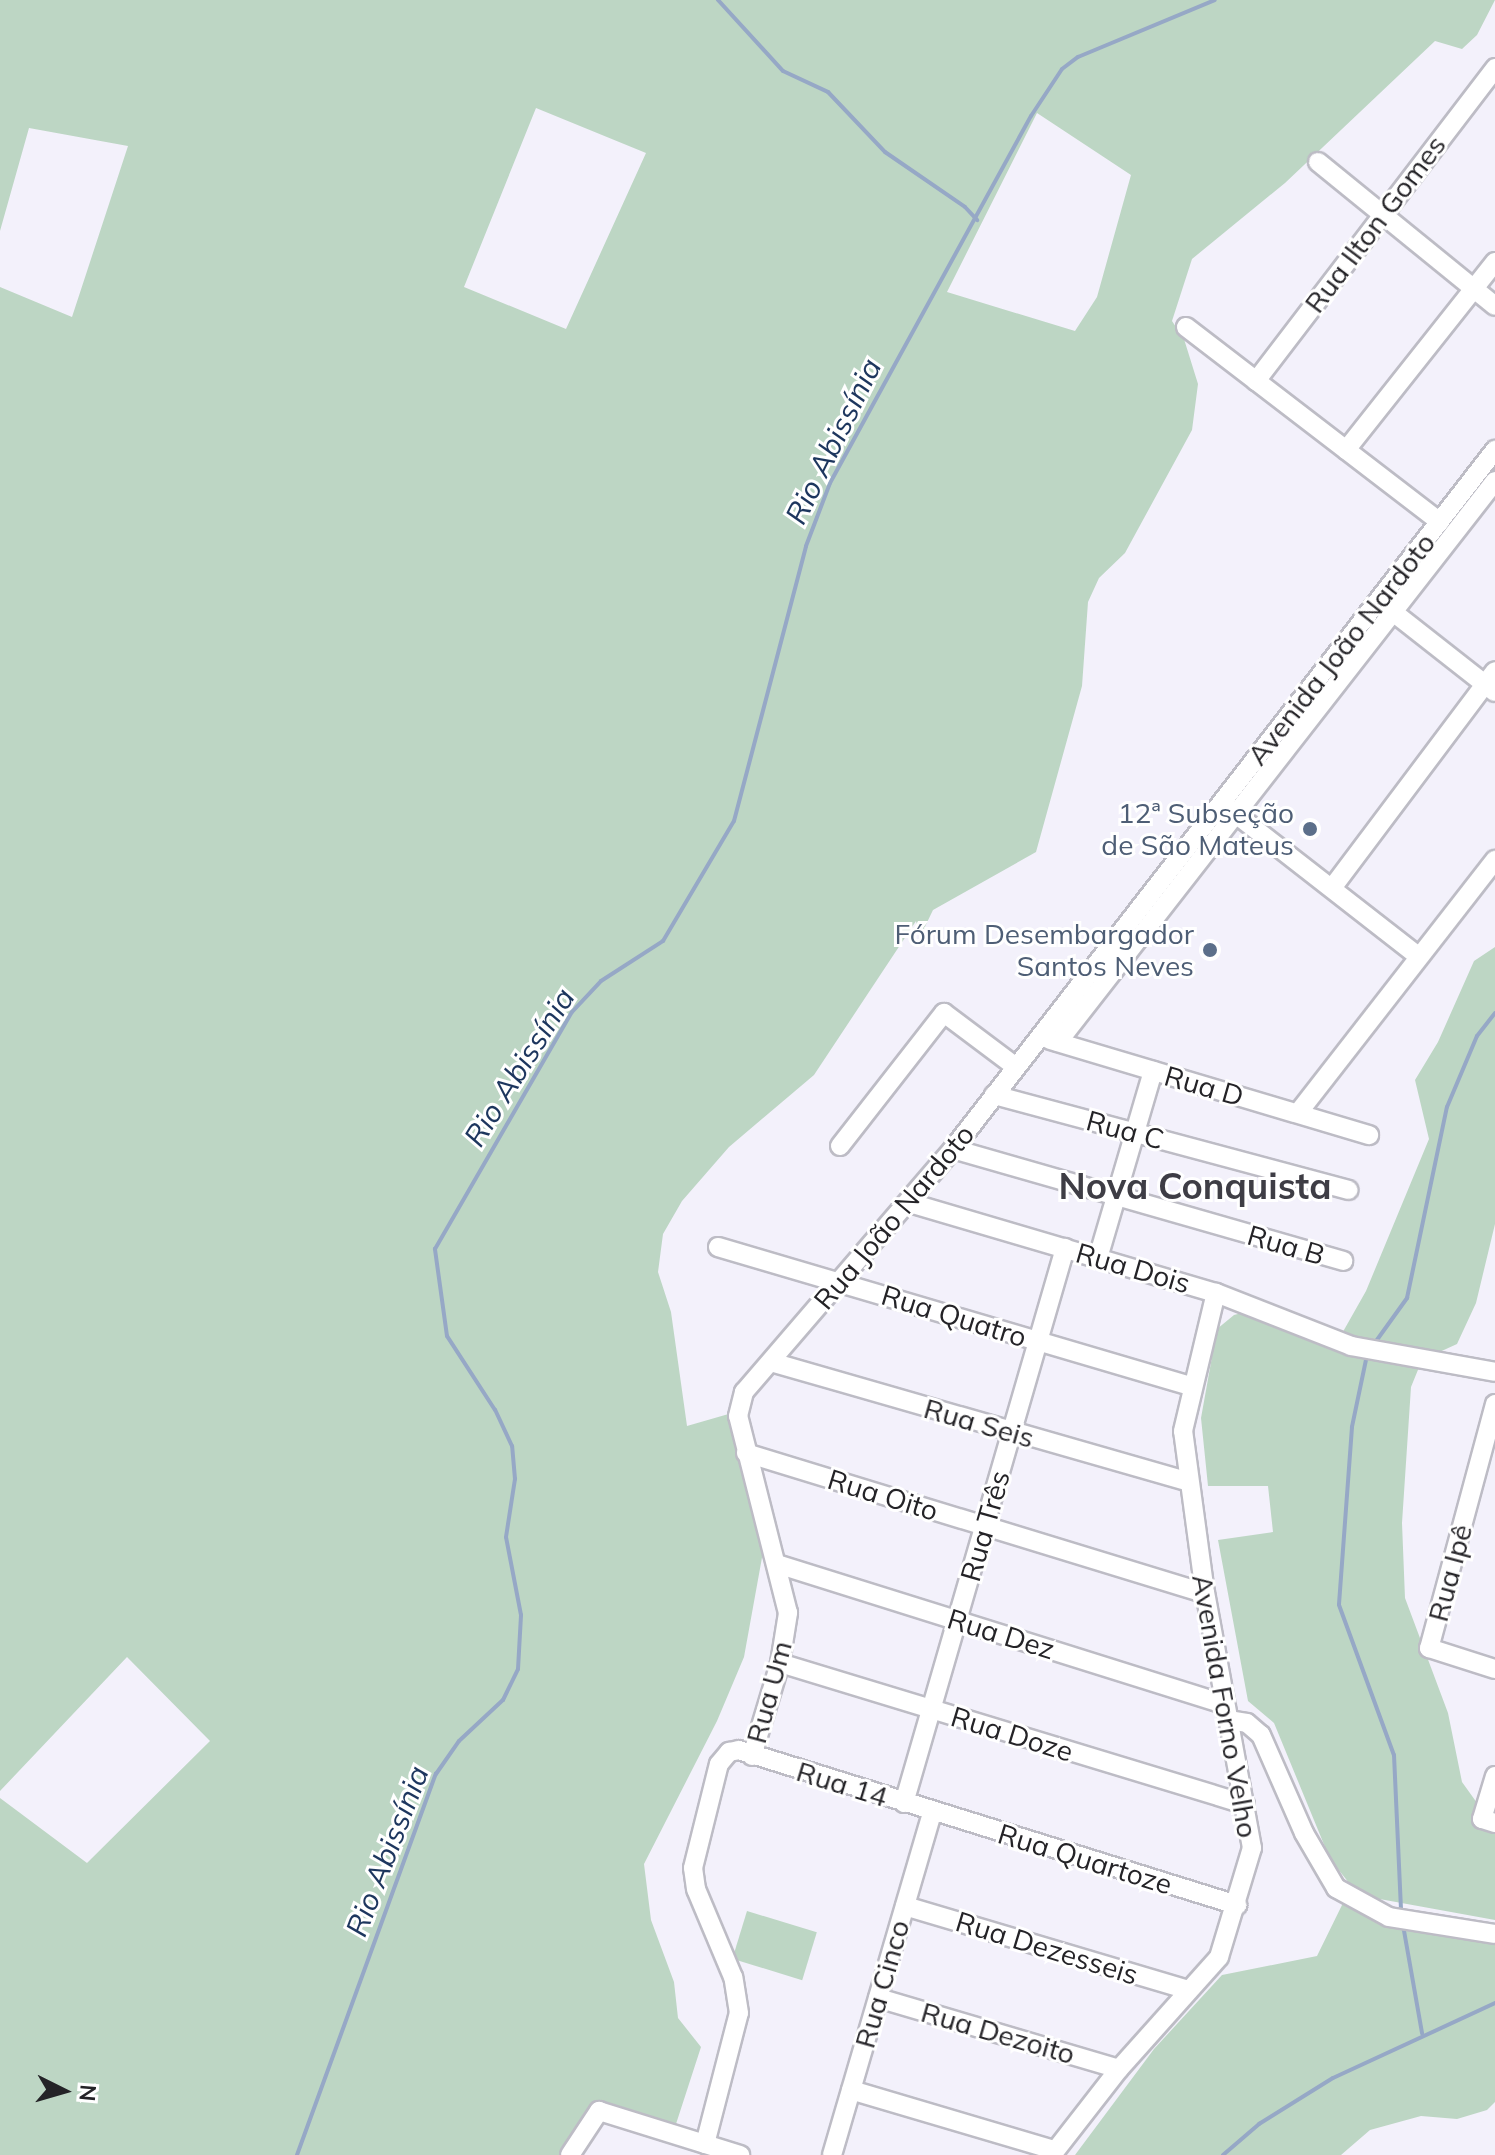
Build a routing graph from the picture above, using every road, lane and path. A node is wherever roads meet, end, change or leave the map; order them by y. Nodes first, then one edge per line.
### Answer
1 (1495, 68) edge
2 (1318, 162) dead end
3 (1382, 216) junction
4 (1495, 262) edge
5 (1473, 290) junction
6 (1495, 306) edge
7 (1186, 327) dead end
8 (1256, 381) junction
9 (1346, 450) junction
10 (1495, 450) edge
11 (1495, 481) edge
12 (1440, 522) junction
13 (1386, 606) junction
14 (1492, 682) edge
15 (1230, 809) junction
16 (1495, 860) edge
17 (1332, 888) junction
18 (1418, 956) junction
19 (1039, 1037) junction
20 (1058, 1042) junction
21 (1016, 1067) junction
22 (1153, 1071) junction
23 (994, 1095) junction
24 (1298, 1113) junction
25 (1135, 1133) junction
26 (1369, 1135) dead end
27 (840, 1146) dead end
28 (953, 1149) junction
29 (1349, 1190) dead end
30 (1117, 1196) junction
31 (910, 1203) junction
32 (718, 1247) dead end
33 (1065, 1248) junction
34 (1098, 1258) junction
35 (1343, 1261) dead end
36 (843, 1282) junction
37 (1216, 1293) junction
38 (1038, 1342) junction
39 (771, 1362) junction
40 (1495, 1372) edge
41 (1190, 1386) junction
42 (744, 1392) joint
43 (1495, 1404) edge
44 (1012, 1433) junction
45 (746, 1453) junction
46 (1189, 1482) junction
47 (985, 1526) junction
48 (777, 1564) junction
49 (1205, 1593) junction
50 (958, 1621) junction
51 (780, 1663) junction
52 (1495, 1669) edge
53 (932, 1709) junction
54 (1226, 1712) junction
55 (752, 1756) junction
56 (1495, 1776) edge
57 (904, 1803) junction
58 (1245, 1804) junction
59 (932, 1812) junction
60 (1489, 1821) edge
61 (1237, 1905) junction
62 (905, 1906) junction
63 (1495, 1934) edge
64 (1189, 1990) junction
65 (878, 1998) junction
66 (1119, 2069) junction
67 (851, 2090) junction
68 (705, 2144) junction
69 (1053, 2153) edge
70 (570, 2155) edge
71 (740, 2155) edge
72 (832, 2155) edge

1 - 3 street, Rua Ilton Gomes
2 - 3 street
3 - 5 street
3 - 8 street, Rua Ilton Gomes
4 - 5 street
5 - 6 street
5 - 9 street
7 - 8 street
8 - 9 street
9 - 12 street
10 - 12 street, Avenida João Nardoto
11 - 13 street, Avenida João Nardoto
12 - 13 street, Avenida João Nardoto
13 - 14 street
13 - 15 street, Avenida João Nardoto
14 - 17 street
15 - 17 street
15 - 19 street, Avenida João Nardoto
15 - 20 street, Avenida João Nardoto
16 - 18 street
17 - 18 street
18 - 24 street
19 - 20 street, Rua D
19 - 21 street, Rua João Nardoto
20 - 22 street, Rua D
21 - 23 street, Rua João Nardoto
21 - 27 street
22 - 24 street, Rua D
22 - 25 street
23 - 25 street, Rua C
23 - 28 street, Rua João Nardoto
24 - 26 street, Rua D
25 - 29 street, Rua C
25 - 30 street
28 - 30 street, Rua B
28 - 31 street, Rua João Nardoto
30 - 34 street
30 - 35 street, Rua B
31 - 33 street, Rua Dois
31 - 36 street, Rua João Nardoto
32 - 36 street, Rua Quatro
33 - 34 street, Rua Dois
33 - 38 street, Rua Três
34 - 37 street, Rua Dois
36 - 38 street, Rua Quatro
36 - 39 street, Rua João Nardoto
37 - 40 street, Rua Dois
37 - 41 street, Avenida Forno Velho
38 - 41 street, Rua Quatro
38 - 44 street, Rua Três
39 - 42 street, Rua João Nardoto
39 - 44 street, Rua Seis
41 - 46 street, Avenida Forno Velho
42 - 45 street, Rua Um
43 - 52 street, Rua Ipê
44 - 46 street, Rua Seis
44 - 47 street, Rua Três
45 - 47 street, Rua Oito
45 - 48 street, Rua Um
46 - 49 street, Avenida Forno Velho
47 - 49 street, Rua Oito
47 - 50 street, Rua Três
48 - 50 street, Rua Dez
48 - 51 street, Rua Um
49 - 54 street, Avenida Forno Velho
50 - 53 street, Rua Três
50 - 54 street, Rua Dez
51 - 53 street, Rua Doze
51 - 55 street, Rua Um
53 - 57 street, Rua Três
53 - 58 street, Rua Doze
54 - 58 street, Avenida Forno Velho
54 - 63 street, Rua Dez
55 - 57 street, Rua 14
55 - 68 street, Rua Um
56 - 60 street
57 - 59 street, Rua 14
58 - 61 street, Avenida Forno Velho
59 - 61 street, Rua Quartoze
59 - 62 street, Rua Cinco
61 - 64 street, Avenida Forno Velho
62 - 64 street, Rua Dezesseis
62 - 65 street, Rua Cinco
64 - 66 street, Avenida Forno Velho
65 - 66 street, Rua Dezoito
65 - 67 street, Rua Cinco
66 - 69 street, Avenida Forno Velho
67 - 69 street
67 - 72 street, Rua Cinco
68 - 70 street
68 - 71 street

